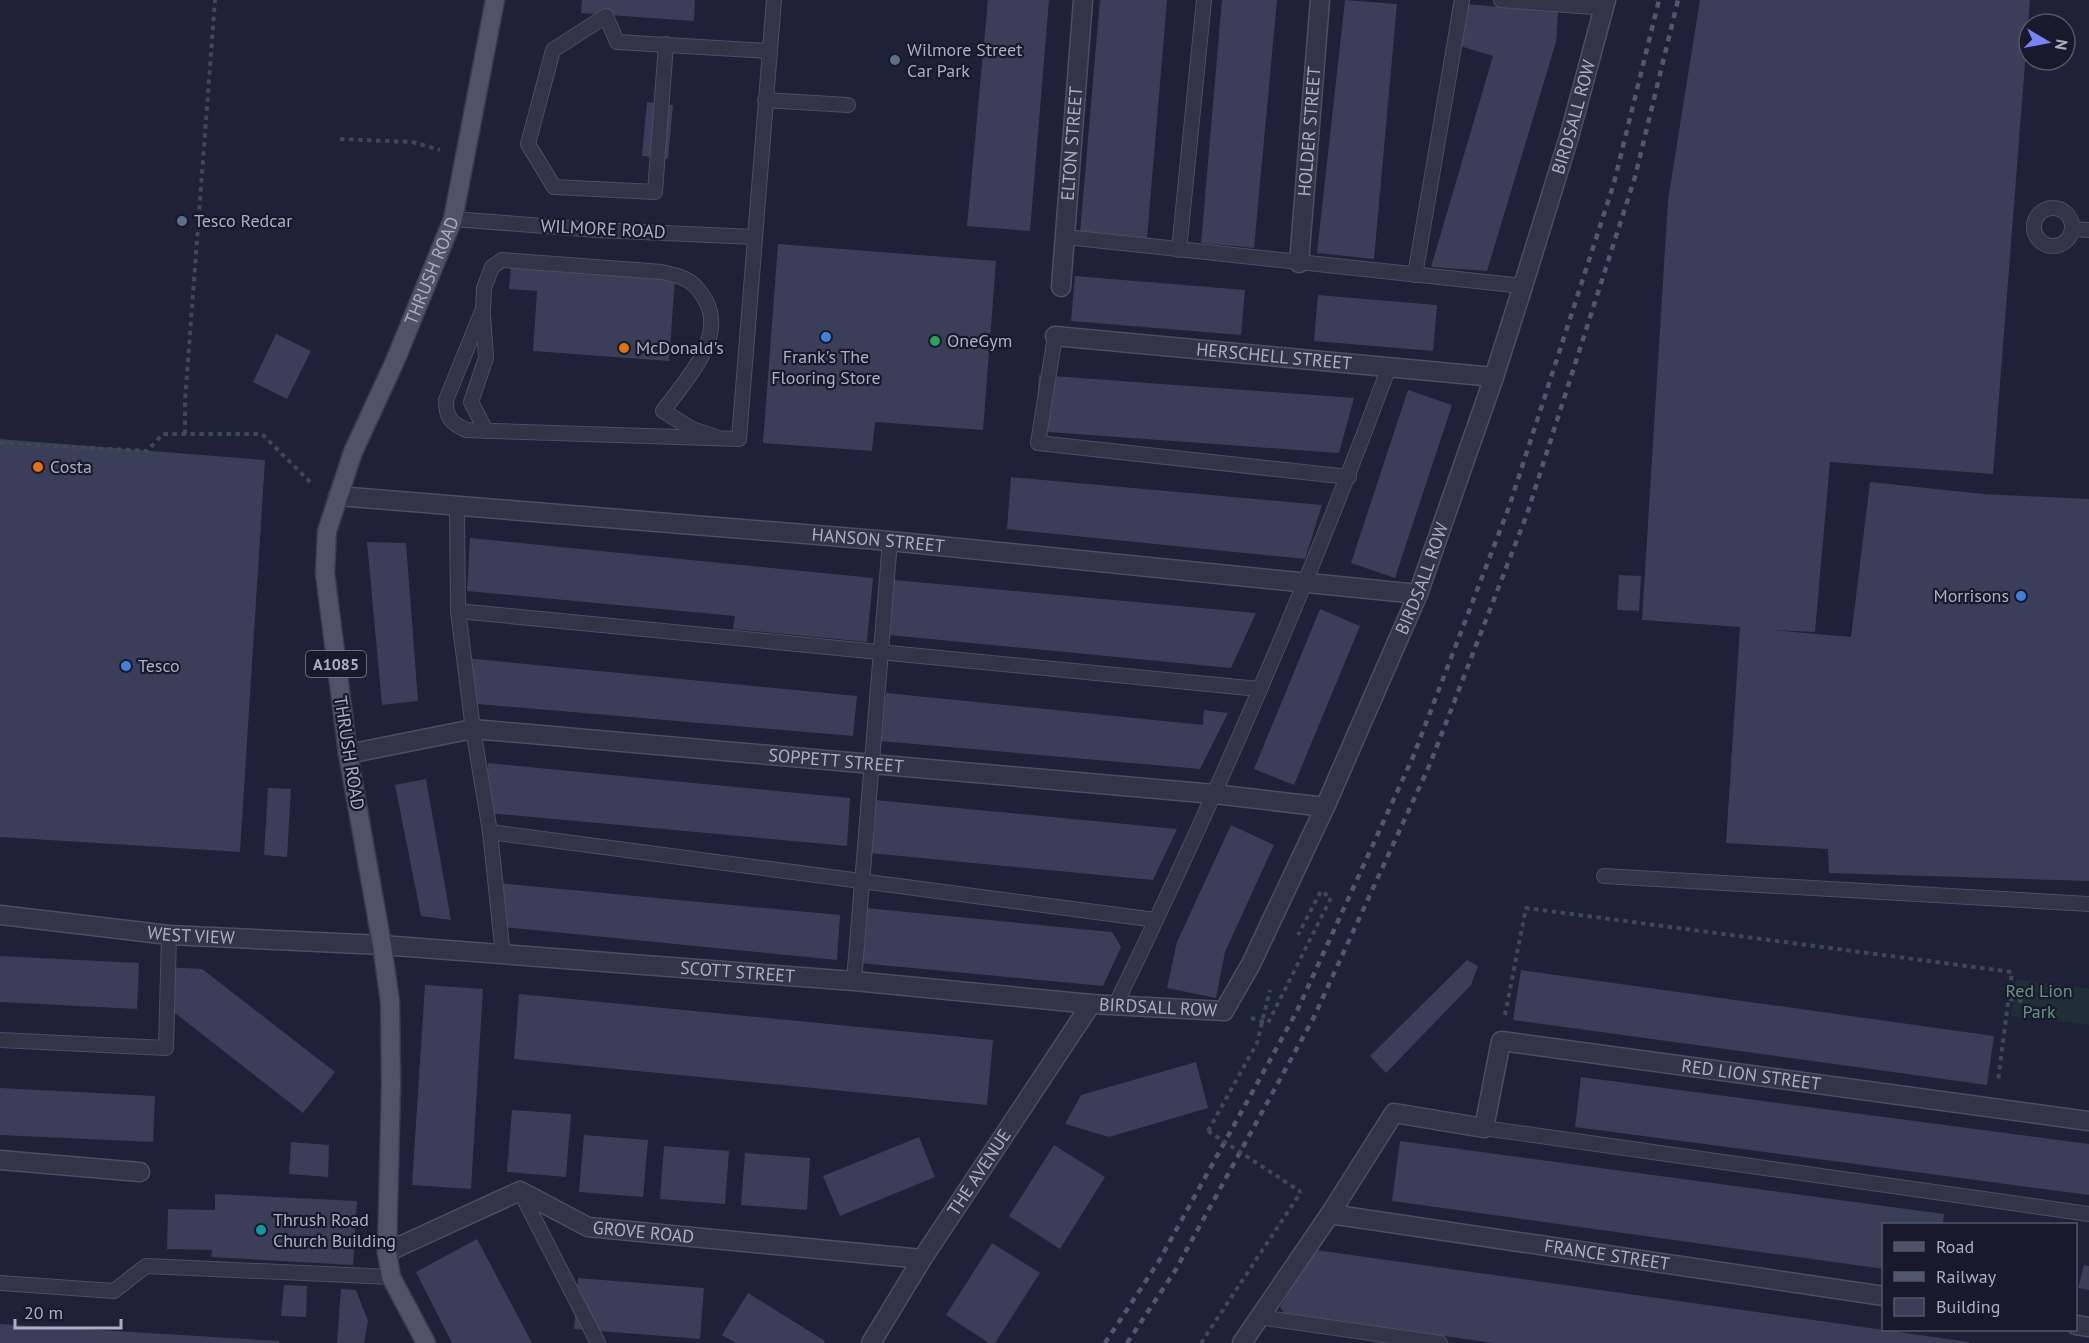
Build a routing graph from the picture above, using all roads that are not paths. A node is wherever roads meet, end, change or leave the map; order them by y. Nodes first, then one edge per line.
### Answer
1 (495, 0) edge
2 (774, 0) edge
3 (1083, 0) edge
4 (1204, 0) edge
5 (1320, 0) edge
6 (1462, 0) edge
7 (1501, 0) edge
8 (1606, 4) edge
9 (666, 44) junction
10 (770, 51) junction
11 (765, 100) junction
12 (848, 105) dead end
13 (453, 219) junction
14 (2072, 230) dead end
15 (2089, 230) edge
16 (754, 237) junction
17 (1066, 237) junction
18 (1179, 250) junction
19 (1299, 263) junction
20 (1415, 275) junction
21 (1061, 286) dead end
22 (1523, 286) junction
23 (483, 309) junction
24 (1055, 336) joint
25 (1389, 367) junction
26 (1494, 376) junction
27 (486, 431) junction
28 (719, 438) junction
29 (1348, 477) junction
30 (338, 496) junction
31 (457, 506) junction
32 (890, 541) junction
33 (1305, 584) junction
34 (1418, 594) junction
35 (458, 611) junction
36 (881, 652) junction
37 (1259, 689) junction
38 (473, 729) junction
39 (348, 754) junction
40 (872, 764) junction
41 (1214, 794) junction
42 (1325, 807) junction
43 (490, 832) junction
44 (1604, 876) dead end
45 (862, 881) junction
46 (2089, 904) edge
47 (0, 915) edge
48 (1156, 920) junction
49 (169, 935) junction
50 (382, 945) junction
51 (503, 955) junction
52 (854, 981) junction
53 (1091, 1004) junction
54 (1115, 1006) junction
55 (0, 1040) edge
56 (2089, 1121) edge
57 (1484, 1128) junction
58 (0, 1160) edge
59 (140, 1172) dead end
60 (520, 1191) junction
61 (1330, 1214) junction
62 (2089, 1214) edge
63 (387, 1252) junction
64 (922, 1259) junction
65 (391, 1277) junction
66 (0, 1283) edge
67 (1882, 1296) edge
68 (1259, 1317) junction
69 (426, 1343) edge
70 (598, 1343) edge
71 (871, 1343) edge
72 (1242, 1343) edge
73 (1440, 1343) edge

1 - 13 main road, THRUSH ROAD / A1085
2 - 10 lane
3 - 17 street, ELTON STREET
4 - 18 lane
5 - 19 street, HOLDER STREET
6 - 20 lane
7 - 8 lane
8 - 22 street, BIRDSALL ROW
9 - 9 lane
9 - 10 lane
10 - 11 lane
11 - 12 lane
11 - 16 lane
13 - 16 lane, WILMORE ROAD
13 - 30 main road, THRUSH ROAD / A1085
14 - 15 lane
16 - 28 lane
17 - 18 lane
17 - 21 street, ELTON STREET
18 - 19 lane
19 - 20 lane
20 - 22 lane
22 - 26 street, BIRDSALL ROW
23 - 27 lane
23 - 27 lane
23 - 28 lane
24 - 25 street, HERSCHELL STREET
24 - 29 lane
25 - 26 street, HERSCHELL STREET
25 - 29 lane
26 - 34 street, BIRDSALL ROW
27 - 28 lane
29 - 33 lane
30 - 31 street, HANSON STREET
30 - 39 main road, THRUSH ROAD / A1085
31 - 32 street, HANSON STREET
31 - 35 lane
32 - 33 street, HANSON STREET
32 - 36 lane
33 - 34 street, HANSON STREET
33 - 37 lane
34 - 42 street, BIRDSALL ROW
35 - 36 lane
35 - 38 lane
36 - 37 lane
36 - 40 lane
37 - 41 lane
38 - 39 street, SOPPETT STREET
38 - 40 street, SOPPETT STREET
38 - 43 lane
39 - 50 main road, THRUSH ROAD / A1085
40 - 41 street, SOPPETT STREET
40 - 45 lane
41 - 42 street, SOPPETT STREET
41 - 48 lane
42 - 54 street, BIRDSALL ROW
43 - 45 lane
43 - 51 lane
44 - 46 lane
45 - 48 lane
45 - 52 lane
47 - 49 street, WEST VIEW
48 - 54 lane
49 - 50 street, WEST VIEW
49 - 55 lane
50 - 51 street, SCOTT STREET
50 - 63 main road, THRUSH ROAD / A1085
51 - 52 street, SCOTT STREET
52 - 53 street, SCOTT STREET
53 - 54 street, BIRDSALL ROW
53 - 64 street, THE AVENUE
56 - 57 street, RED LION STREET
57 - 61 street
57 - 62 lane
58 - 59 street
60 - 63 street
60 - 64 street, GROVE ROAD
60 - 70 lane
61 - 67 street, FRANCE STREET
61 - 68 street
63 - 65 main road, THRUSH ROAD / A1085
64 - 71 street, THE AVENUE
65 - 66 lane
65 - 69 main road, THRUSH ROAD / A1085
68 - 72 street
68 - 73 lane

